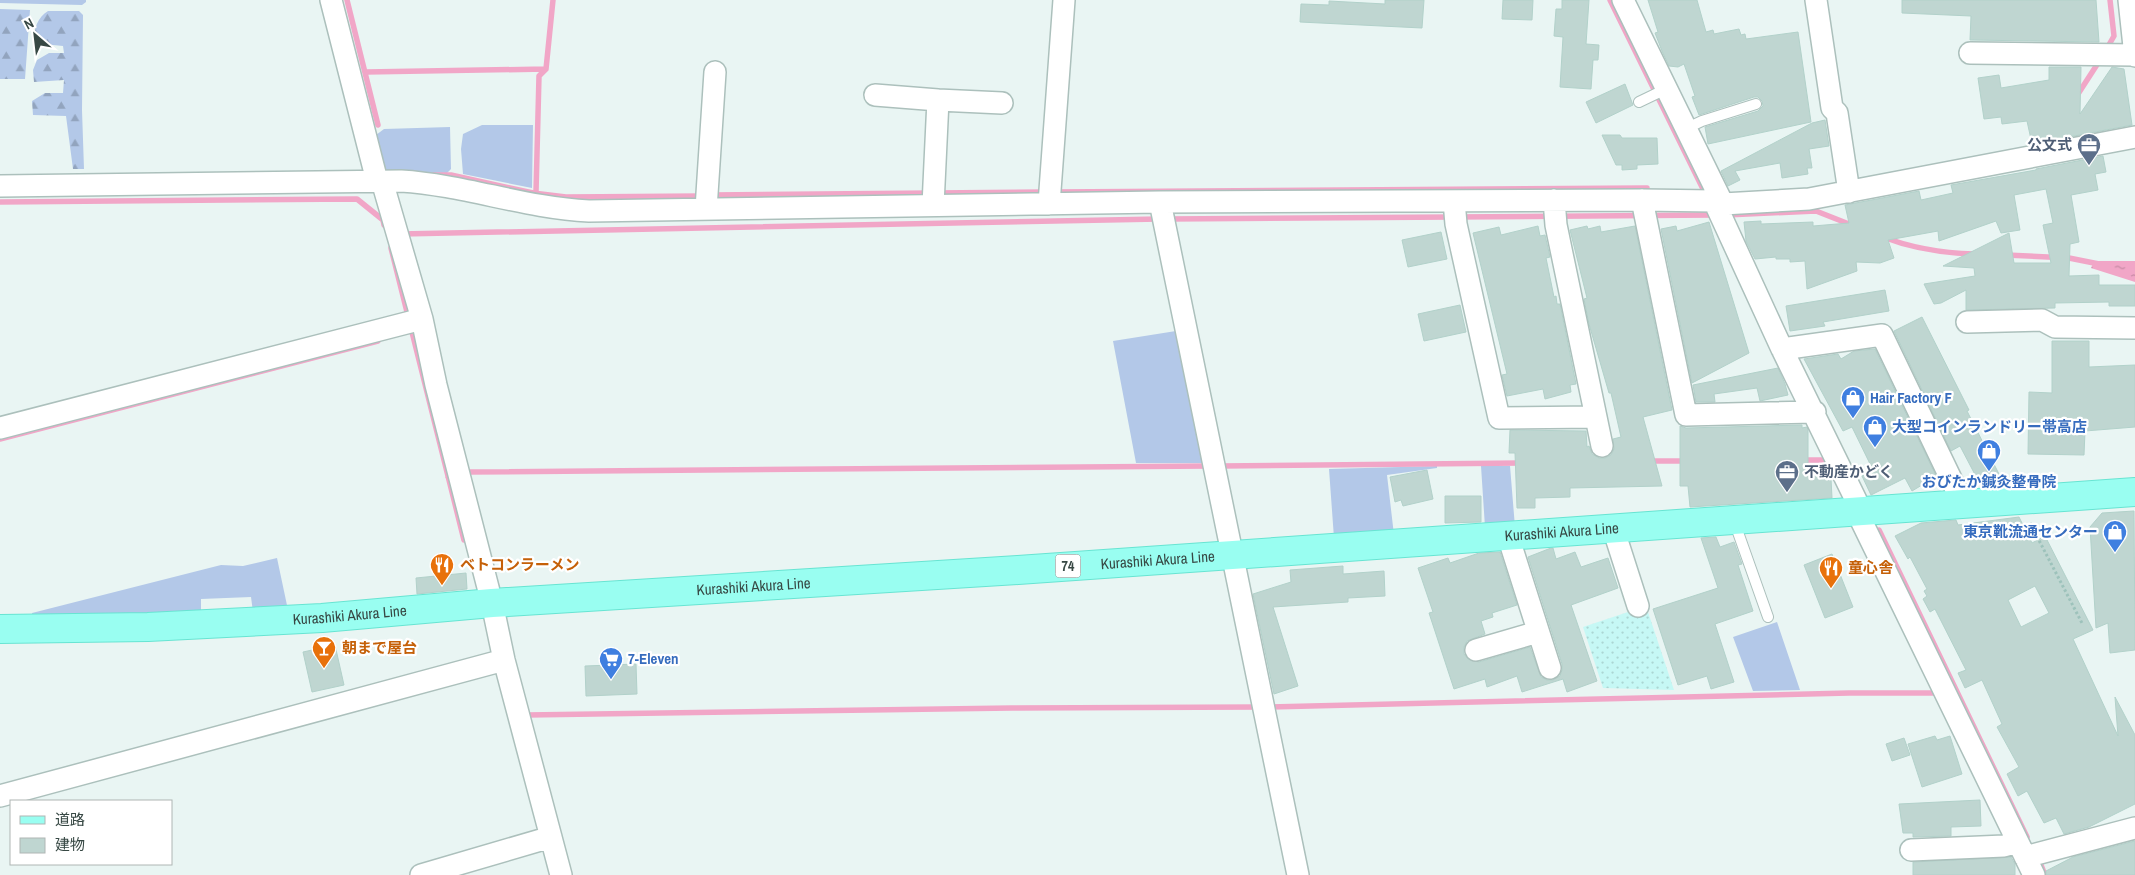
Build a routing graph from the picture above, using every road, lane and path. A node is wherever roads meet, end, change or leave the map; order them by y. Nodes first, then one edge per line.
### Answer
1 (331, 0) edge
2 (1064, 0) edge
3 (1623, 0) edge
4 (1816, 0) edge
5 (2128, 0) edge
6 (1970, 53) dead end
7 (2135, 55) edge
8 (715, 72) dead end
9 (1659, 93) junction
10 (875, 95) dead end
11 (938, 100) junction
12 (1640, 102) dead end
13 (1002, 103) dead end
14 (1756, 104) dead end
15 (1685, 128) junction
16 (2135, 138) edge
17 (380, 181) junction
18 (0, 186) edge
19 (1848, 186) junction
20 (1049, 195) junction
21 (933, 198) junction
22 (706, 201) junction
23 (1719, 209) junction
24 (1644, 211) junction
25 (1455, 212) junction
26 (1555, 212) junction
27 (1162, 214) junction
28 (414, 321) junction
29 (1966, 322) dead end
30 (2135, 328) edge
31 (1782, 349) junction
32 (1815, 412) junction
33 (1596, 417) junction
34 (0, 428) edge
35 (1602, 446) dead end
36 (2135, 492) edge
37 (2031, 500) junction
38 (1963, 504) junction
39 (1857, 512) junction
40 (1734, 520) junction
41 (1612, 528) junction
42 (1508, 536) junction
43 (1232, 554) junction
44 (492, 603) junction
45 (1638, 606) dead end
46 (1768, 618) dead end
47 (2083, 625) dead end
48 (0, 629) edge
49 (1538, 632) junction
50 (1476, 650) dead end
51 (497, 662) junction
52 (1550, 668) dead end
53 (0, 796) edge
54 (2135, 828) edge
55 (551, 837) junction
56 (1911, 850) dead end
57 (2030, 857) edge
58 (421, 875) edge
59 (561, 875) edge
60 (1298, 875) edge

1 - 17 street
2 - 20 street
3 - 9 street
4 - 19 street
5 - 7 street
6 - 7 street
8 - 22 street
9 - 12 lane
9 - 15 street
10 - 11 street
11 - 13 street
11 - 21 street
14 - 15 lane
15 - 23 street
16 - 19 street
17 - 18 street
17 - 22 street
17 - 28 street
19 - 23 street
20 - 21 street
20 - 27 street
21 - 22 street
23 - 24 street
23 - 31 street
24 - 26 street
24 - 32 street
25 - 26 street
25 - 27 street
25 - 33 street
26 - 33 street
27 - 43 street
28 - 34 street
28 - 44 street
29 - 30 street
31 - 32 street
31 - 38 street
32 - 39 street
33 - 35 street
36 - 37 main road, Kurashiki Akura Line / 74
37 - 38 main road, Kurashiki Akura Line / 74
37 - 47 path
38 - 39 main road, Kurashiki Akura Line / 74
39 - 40 main road, Kurashiki Akura Line / 74
39 - 57 street
40 - 41 main road, Kurashiki Akura Line / 74
40 - 46 lane
41 - 42 main road, Kurashiki Akura Line / 74
41 - 45 street
42 - 43 main road, Kurashiki Akura Line / 74
42 - 49 street
43 - 44 main road, Kurashiki Akura Line / 74
43 - 60 street
44 - 48 main road, Kurashiki Akura Line / 74
44 - 51 street
49 - 50 street
49 - 52 street
51 - 53 street
51 - 55 street
54 - 57 street
55 - 58 street
55 - 59 street
56 - 57 street

